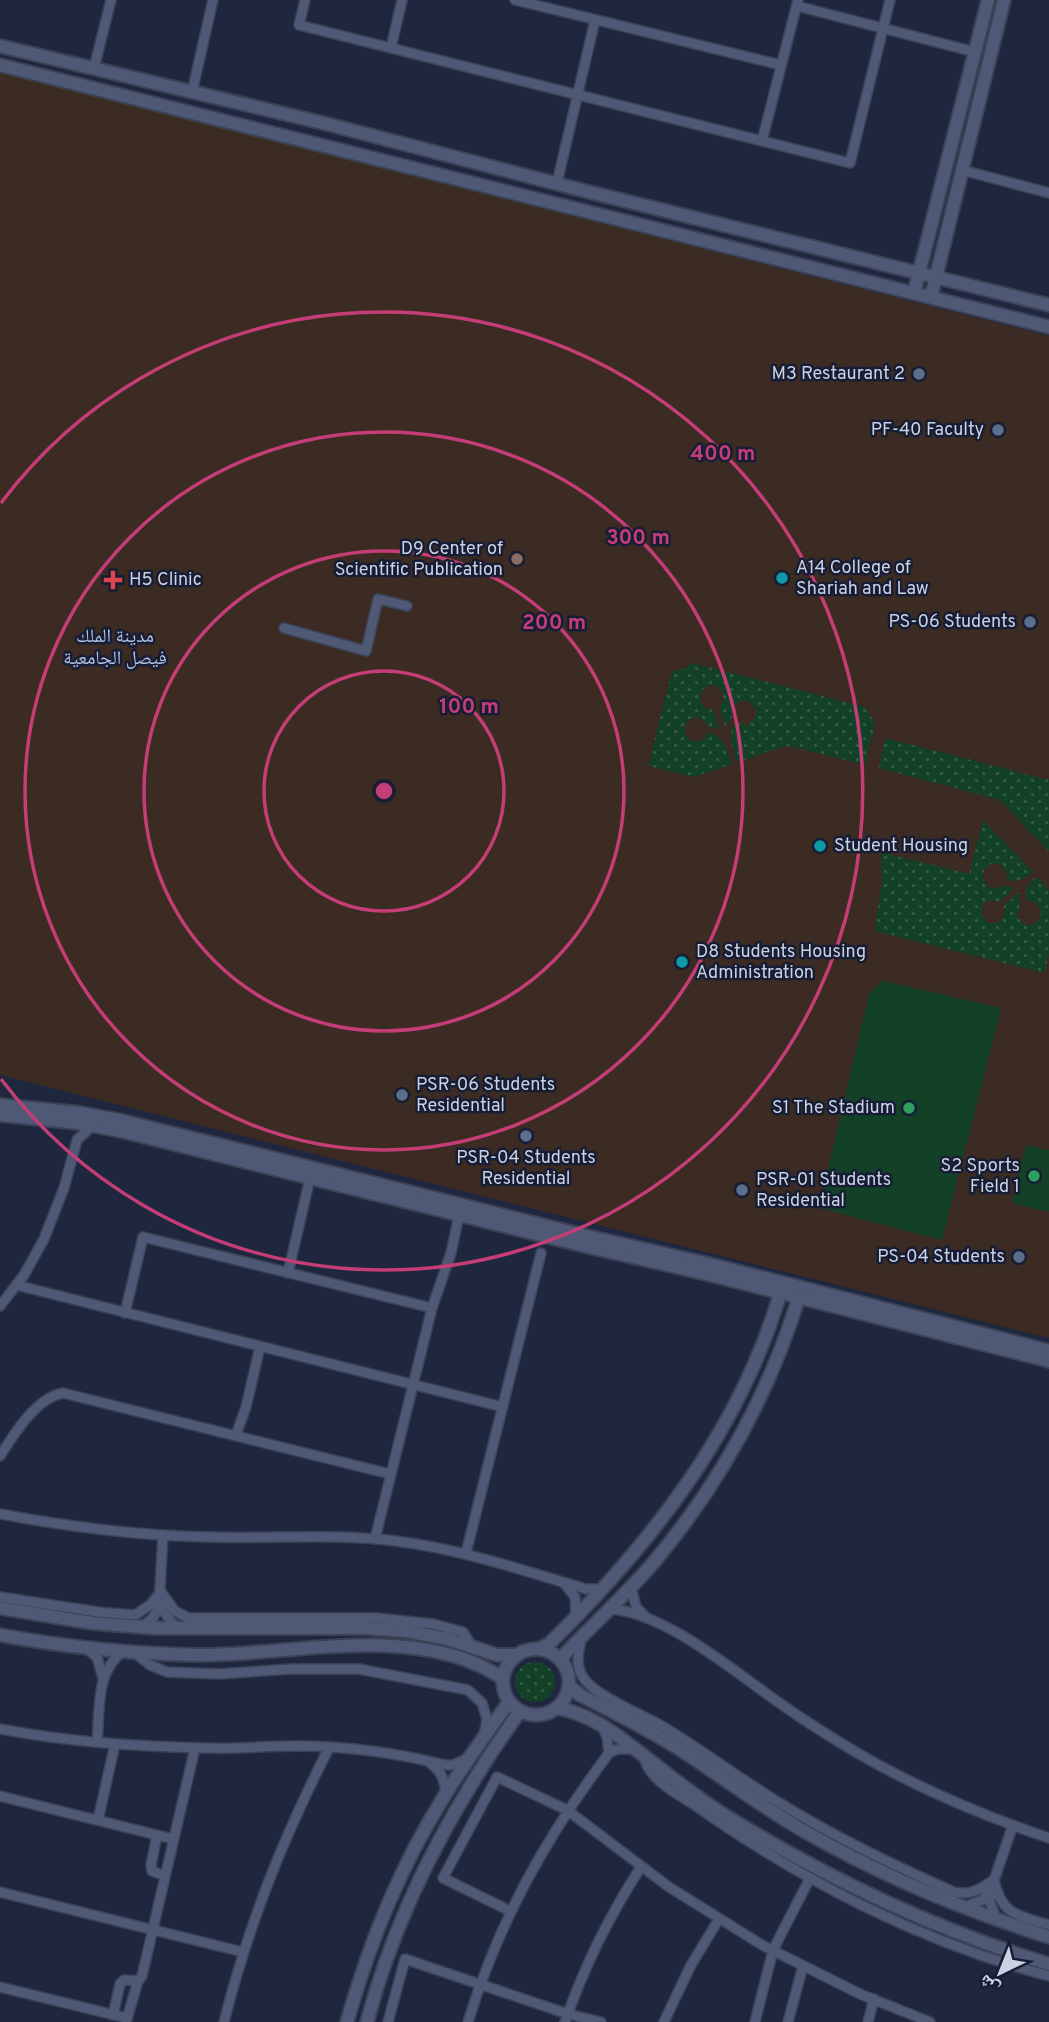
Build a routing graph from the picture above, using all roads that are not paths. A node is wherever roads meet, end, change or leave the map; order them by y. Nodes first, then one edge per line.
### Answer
1 (110, 0) edge
2 (213, 0) edge
3 (305, 0) edge
4 (402, 0) edge
5 (515, 0) edge
6 (890, 0) edge
7 (988, 0) edge
8 (1004, 0) edge
9 (797, 3) edge
10 (596, 20) junction
11 (883, 28) junction
12 (0, 46) edge
13 (391, 48) junction
14 (975, 52) junction
15 (0, 65) edge
16 (781, 65) junction
17 (94, 68) junction
18 (192, 92) junction
19 (578, 95) junction
20 (762, 141) junction
21 (962, 170) junction
22 (557, 183) junction
23 (1049, 193) edge
24 (919, 272) junction
25 (936, 276) junction
26 (914, 293) junction
27 (931, 297) junction
28 (1049, 305) edge
29 (1049, 327) edge
30 (407, 606) dead end
31 (285, 628) dead end
32 (0, 1105) edge
33 (0, 1115) edge
34 (64, 1122) junction
35 (93, 1125) junction
36 (77, 1140) junction
37 (310, 1178) junction
38 (459, 1215) junction
39 (541, 1253) dead end
40 (288, 1273) junction
41 (16, 1285) junction
42 (782, 1288) junction
43 (800, 1293) junction
44 (0, 1306) edge
45 (432, 1308) junction
46 (125, 1313) junction
47 (260, 1347) junction
48 (1049, 1351) edge
49 (1049, 1361) edge
50 (413, 1385) junction
51 (503, 1407) junction
52 (236, 1435) junction
53 (0, 1456) edge
54 (390, 1474) junction
55 (0, 1514) edge
56 (163, 1535) junction
57 (375, 1539) junction
58 (466, 1553) junction
59 (556, 1579) junction
60 (578, 1586) junction
61 (632, 1587) junction
62 (602, 1589) junction
63 (161, 1595) junction
64 (0, 1597) edge
65 (575, 1597) junction
66 (0, 1608) edge
67 (610, 1609) junction
68 (576, 1616) junction
69 (645, 1617) junction
70 (142, 1627) junction
71 (176, 1628) junction
72 (0, 1635) edge
73 (581, 1638) junction
74 (471, 1646) junction
75 (85, 1648) junction
76 (540, 1648) junction
77 (130, 1652) junction
78 (515, 1655) junction
79 (562, 1661) junction
80 (502, 1678) junction
81 (103, 1679) junction
82 (569, 1686) junction
83 (509, 1702) junction
84 (556, 1708) junction
85 (520, 1711) junction
86 (602, 1726) junction
87 (0, 1729) edge
88 (484, 1737) junction
89 (97, 1742) junction
90 (115, 1744) junction
91 (195, 1748) junction
92 (329, 1748) junction
93 (609, 1753) junction
94 (640, 1753) junction
95 (471, 1756) junction
96 (427, 1761) junction
97 (446, 1793) junction
98 (0, 1796) edge
99 (567, 1810) junction
100 (98, 1820) junction
101 (1013, 1825) junction
102 (157, 1835) junction
103 (1049, 1838) edge
104 (173, 1839) junction
105 (641, 1867) junction
106 (165, 1876) junction
107 (810, 1878) junction
108 (993, 1883) junction
109 (0, 1892) edge
110 (964, 1908) junction
111 (510, 1911) junction
112 (719, 1919) junction
113 (997, 1921) junction
114 (1049, 1925) edge
115 (154, 1930) junction
116 (1049, 1937) edge
117 (773, 1950) junction
118 (243, 1952) junction
119 (1049, 1965) edge
120 (803, 1966) junction
121 (1049, 1976) edge
122 (138, 1982) junction
123 (480, 1984) junction
124 (0, 1987) edge
125 (874, 1999) junction
126 (113, 2015) junction
127 (566, 2018) edge
128 (126, 2020) edge
129 (224, 2022) edge
130 (347, 2022) edge
131 (367, 2022) edge
132 (388, 2022) edge
133 (468, 2022) edge
134 (601, 2022) edge
135 (664, 2022) edge
136 (755, 2022) edge
137 (788, 2022) edge
138 (868, 2022) edge
139 (930, 2022) edge

1 - 17 street
2 - 18 street
3 - 13 street
4 - 13 street
5 - 10 street
6 - 11 street
7 - 14 main road
8 - 21 main road
9 - 11 street
9 - 16 street
10 - 16 street
10 - 19 street
11 - 14 street
11 - 20 street
12 - 17 main road
13 - 19 street
14 - 24 main road
15 - 26 main road
16 - 20 street
17 - 18 main road
18 - 22 main road
19 - 20 street
19 - 22 street
21 - 23 street
21 - 25 main road
22 - 24 main road
24 - 25 main road
24 - 26 main road
25 - 27 main road
25 - 28 main road
26 - 27 main road
27 - 29 main road
30 - 31 street
32 - 42 main road
33 - 34 main road
34 - 35 main road
34 - 36 street
35 - 36 street
35 - 37 main road
36 - 41 street
37 - 38 main road
37 - 40 street
38 - 42 main road
38 - 45 street
39 - 51 street
40 - 45 street
40 - 46 street
41 - 44 street
41 - 46 street
42 - 43 main road
42 - 62 main road
43 - 48 main road
43 - 49 main road
43 - 61 main road
45 - 50 street
46 - 47 street
47 - 50 street
47 - 52 street
50 - 51 street
50 - 54 street
51 - 58 street
52 - 53 street
52 - 54 street
54 - 57 street
55 - 56 street
56 - 57 street
56 - 63 street
57 - 58 street
58 - 59 street
59 - 60 street
59 - 65 street
60 - 62 street
60 - 65 street
61 - 67 main road
61 - 69 street
62 - 68 main road
63 - 64 street
63 - 70 street
63 - 71 street
63 - 74 street
65 - 68 street
66 - 70 main road
67 - 69 street
67 - 73 main road
68 - 76 main road
69 - 101 street
70 - 71 main road
71 - 74 main road
72 - 75 main road
73 - 79 main road
73 - 108 street
74 - 78 main road
75 - 77 main road
75 - 81 street
76 - 78 main road
76 - 79 main road
77 - 80 main road
77 - 81 street
77 - 88 street
78 - 80 main road
79 - 82 main road
80 - 83 main road
81 - 89 street
82 - 84 main road
82 - 110 main road
83 - 85 main road
83 - 88 main road
84 - 85 main road
84 - 86 main road
85 - 131 main road
86 - 93 street
86 - 94 main road
87 - 89 street
88 - 95 main road
89 - 90 street
90 - 91 street
90 - 100 street
91 - 92 street
91 - 104 street
92 - 96 street
92 - 118 street
93 - 94 street
93 - 99 street
94 - 107 street
94 - 119 main road
95 - 96 street
95 - 97 main road
96 - 97 street
97 - 130 main road
98 - 100 street
99 - 105 street
99 - 111 street
99 - 111 street
100 - 102 street
101 - 103 street
101 - 108 street
102 - 104 street
102 - 106 street
104 - 106 street
105 - 112 street
105 - 127 street
106 - 115 street
107 - 117 street
107 - 121 street
108 - 110 street
108 - 113 street
108 - 114 street
109 - 115 street
110 - 113 main road
111 - 123 street
112 - 117 street
112 - 135 street
113 - 116 main road
115 - 118 street
115 - 122 street
117 - 120 street
117 - 136 street
118 - 129 street
120 - 125 street
120 - 137 street
122 - 126 street
122 - 128 street
123 - 127 street
123 - 132 street
123 - 133 street
124 - 126 street
125 - 138 street
125 - 139 street
126 - 128 street
127 - 134 street

